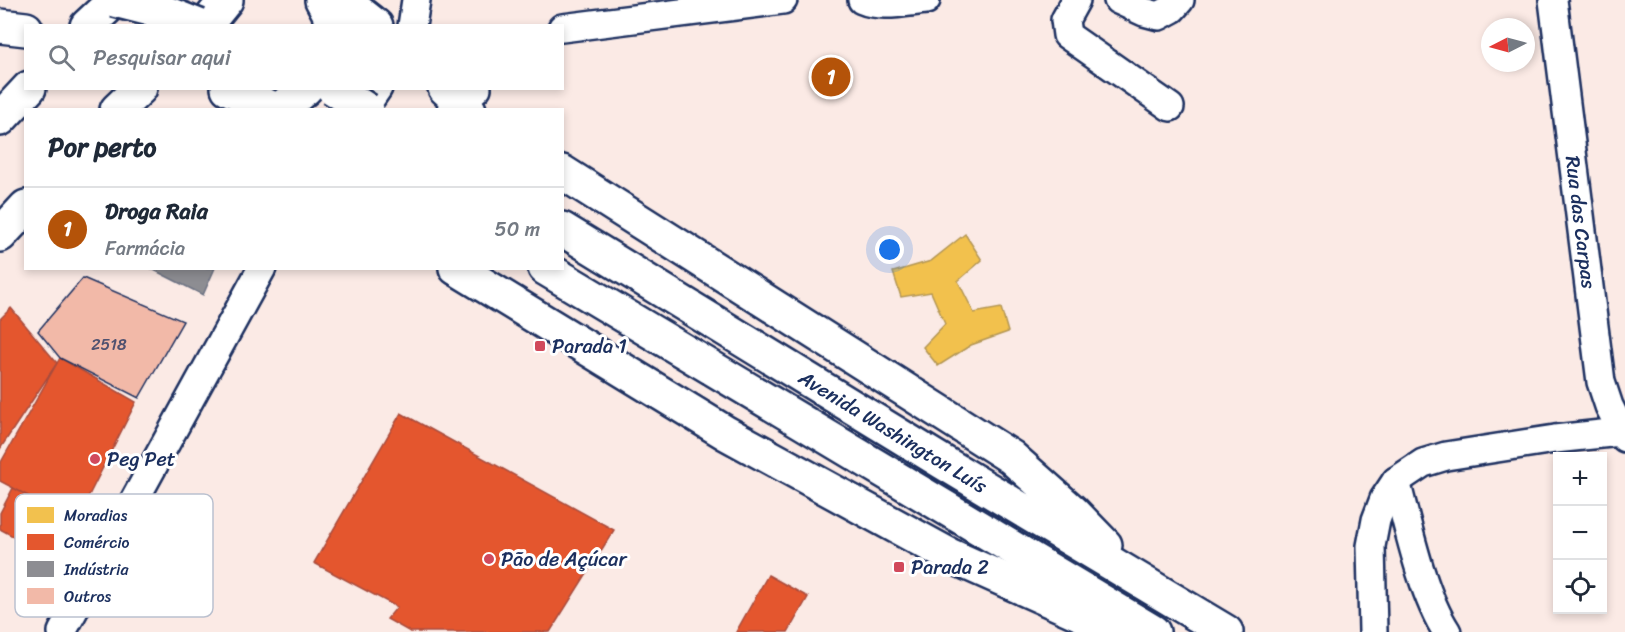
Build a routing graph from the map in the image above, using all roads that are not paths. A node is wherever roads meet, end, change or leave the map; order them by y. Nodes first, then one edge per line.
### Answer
1 (115, 0) edge
2 (226, 0) edge
3 (321, 0) edge
4 (344, 0) edge
5 (416, 0) edge
6 (783, 0) edge
7 (862, 0) edge
8 (926, 0) edge
9 (1076, 0) edge
10 (1118, 0) edge
11 (1180, 0) edge
12 (1553, 0) edge
13 (672, 7) edge
14 (88, 24) edge
15 (194, 24) edge
16 (207, 24) edge
17 (331, 24) edge
18 (374, 24) edge
19 (412, 24) edge
20 (0, 26) edge
21 (564, 28) edge
22 (24, 29) edge
23 (27, 90) edge
24 (138, 90) edge
25 (232, 90) edge
26 (303, 90) edge
27 (336, 90) edge
28 (377, 90) edge
29 (1170, 107) dead end
30 (119, 108) edge
31 (273, 108) edge
32 (280, 108) edge
33 (364, 108) edge
34 (364, 108) edge
35 (0, 119) edge
36 (564, 173) edge
37 (24, 209) edge
38 (564, 230) edge
39 (0, 236) edge
40 (261, 270) edge
41 (459, 270) edge
42 (548, 270) edge
43 (1623, 435) edge
44 (1396, 481) junction
45 (138, 494) edge
46 (1133, 575) junction
47 (70, 617) edge
48 (62, 632) edge
49 (1121, 632) edge
50 (1153, 632) edge
51 (1226, 632) edge
52 (1372, 632) edge
53 (1447, 632) edge

1 - 14 main road
1 - 15 main road, bridge
2 - 16 main road
3 - 17 main road
4 - 18 main road
5 - 19 street
6 - 13 street
7 - 8 street
9 - 29 street
10 - 11 street
12 - 43 street, Rua das Carpas
13 - 21 street
20 - 22 main road
23 - 35 main road
24 - 30 main road
25 - 31 main road
26 - 32 main road
27 - 33 main road, bridge
28 - 34 street
36 - 46 main road
37 - 39 main road
38 - 46 main road, Avenida Washington Luís
40 - 45 street
41 - 49 main road
42 - 50 main road, Avenida Washington Luís
43 - 44 street
44 - 52 street
44 - 53 street
46 - 51 main road, Avenida Washington Luís
47 - 48 street

